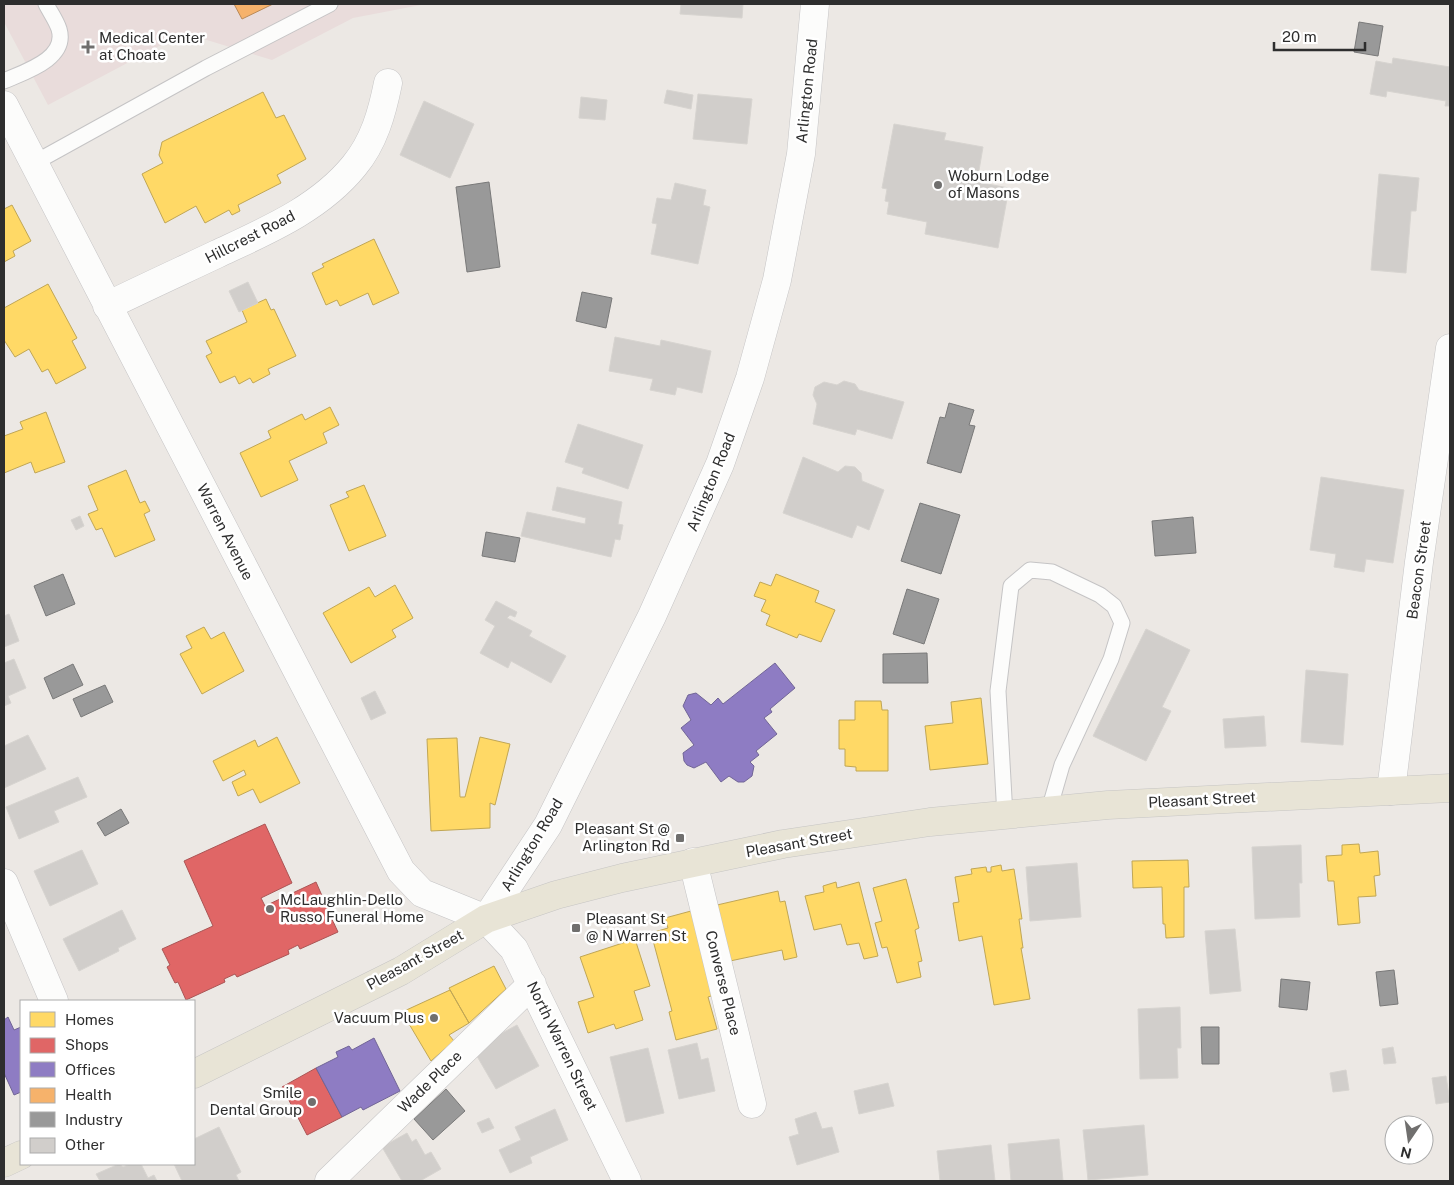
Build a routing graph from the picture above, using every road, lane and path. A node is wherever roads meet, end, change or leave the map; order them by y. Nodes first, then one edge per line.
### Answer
1 (46, 4) edge
2 (330, 4) edge
3 (815, 4) edge
4 (4, 81) edge
5 (388, 83) dead end
6 (4, 105) edge
7 (34, 163) junction
8 (107, 306) junction
9 (1450, 348) edge
10 (1450, 788) edge
11 (1391, 791) junction
12 (1049, 810) junction
13 (1005, 816) junction
14 (694, 862) junction
15 (4, 883) edge
16 (486, 919) junction
17 (532, 984) junction
18 (54, 1000) edge
19 (195, 1074) edge
20 (752, 1104) dead end
21 (20, 1155) edge
22 (4, 1163) edge
23 (329, 1181) edge
24 (628, 1181) edge

1 - 4 lane
2 - 7 lane
3 - 16 street, Arlington Road
5 - 8 street, Hillcrest Road
6 - 7 street, Warren Avenue
7 - 8 street, Warren Avenue
8 - 16 street, Warren Avenue
9 - 11 street, Beacon Street
10 - 11 main road, Pleasant Street
11 - 12 main road, Pleasant Street
12 - 13 main road, Pleasant Street
12 - 13 lane
13 - 14 main road, Pleasant Street
14 - 16 main road, Pleasant Street
14 - 20 street, Converse Place
15 - 18 street
16 - 17 street, North Warren Street
16 - 19 main road, Pleasant Street
17 - 23 street, Wade Place
17 - 24 street, North Warren Street
21 - 22 main road

